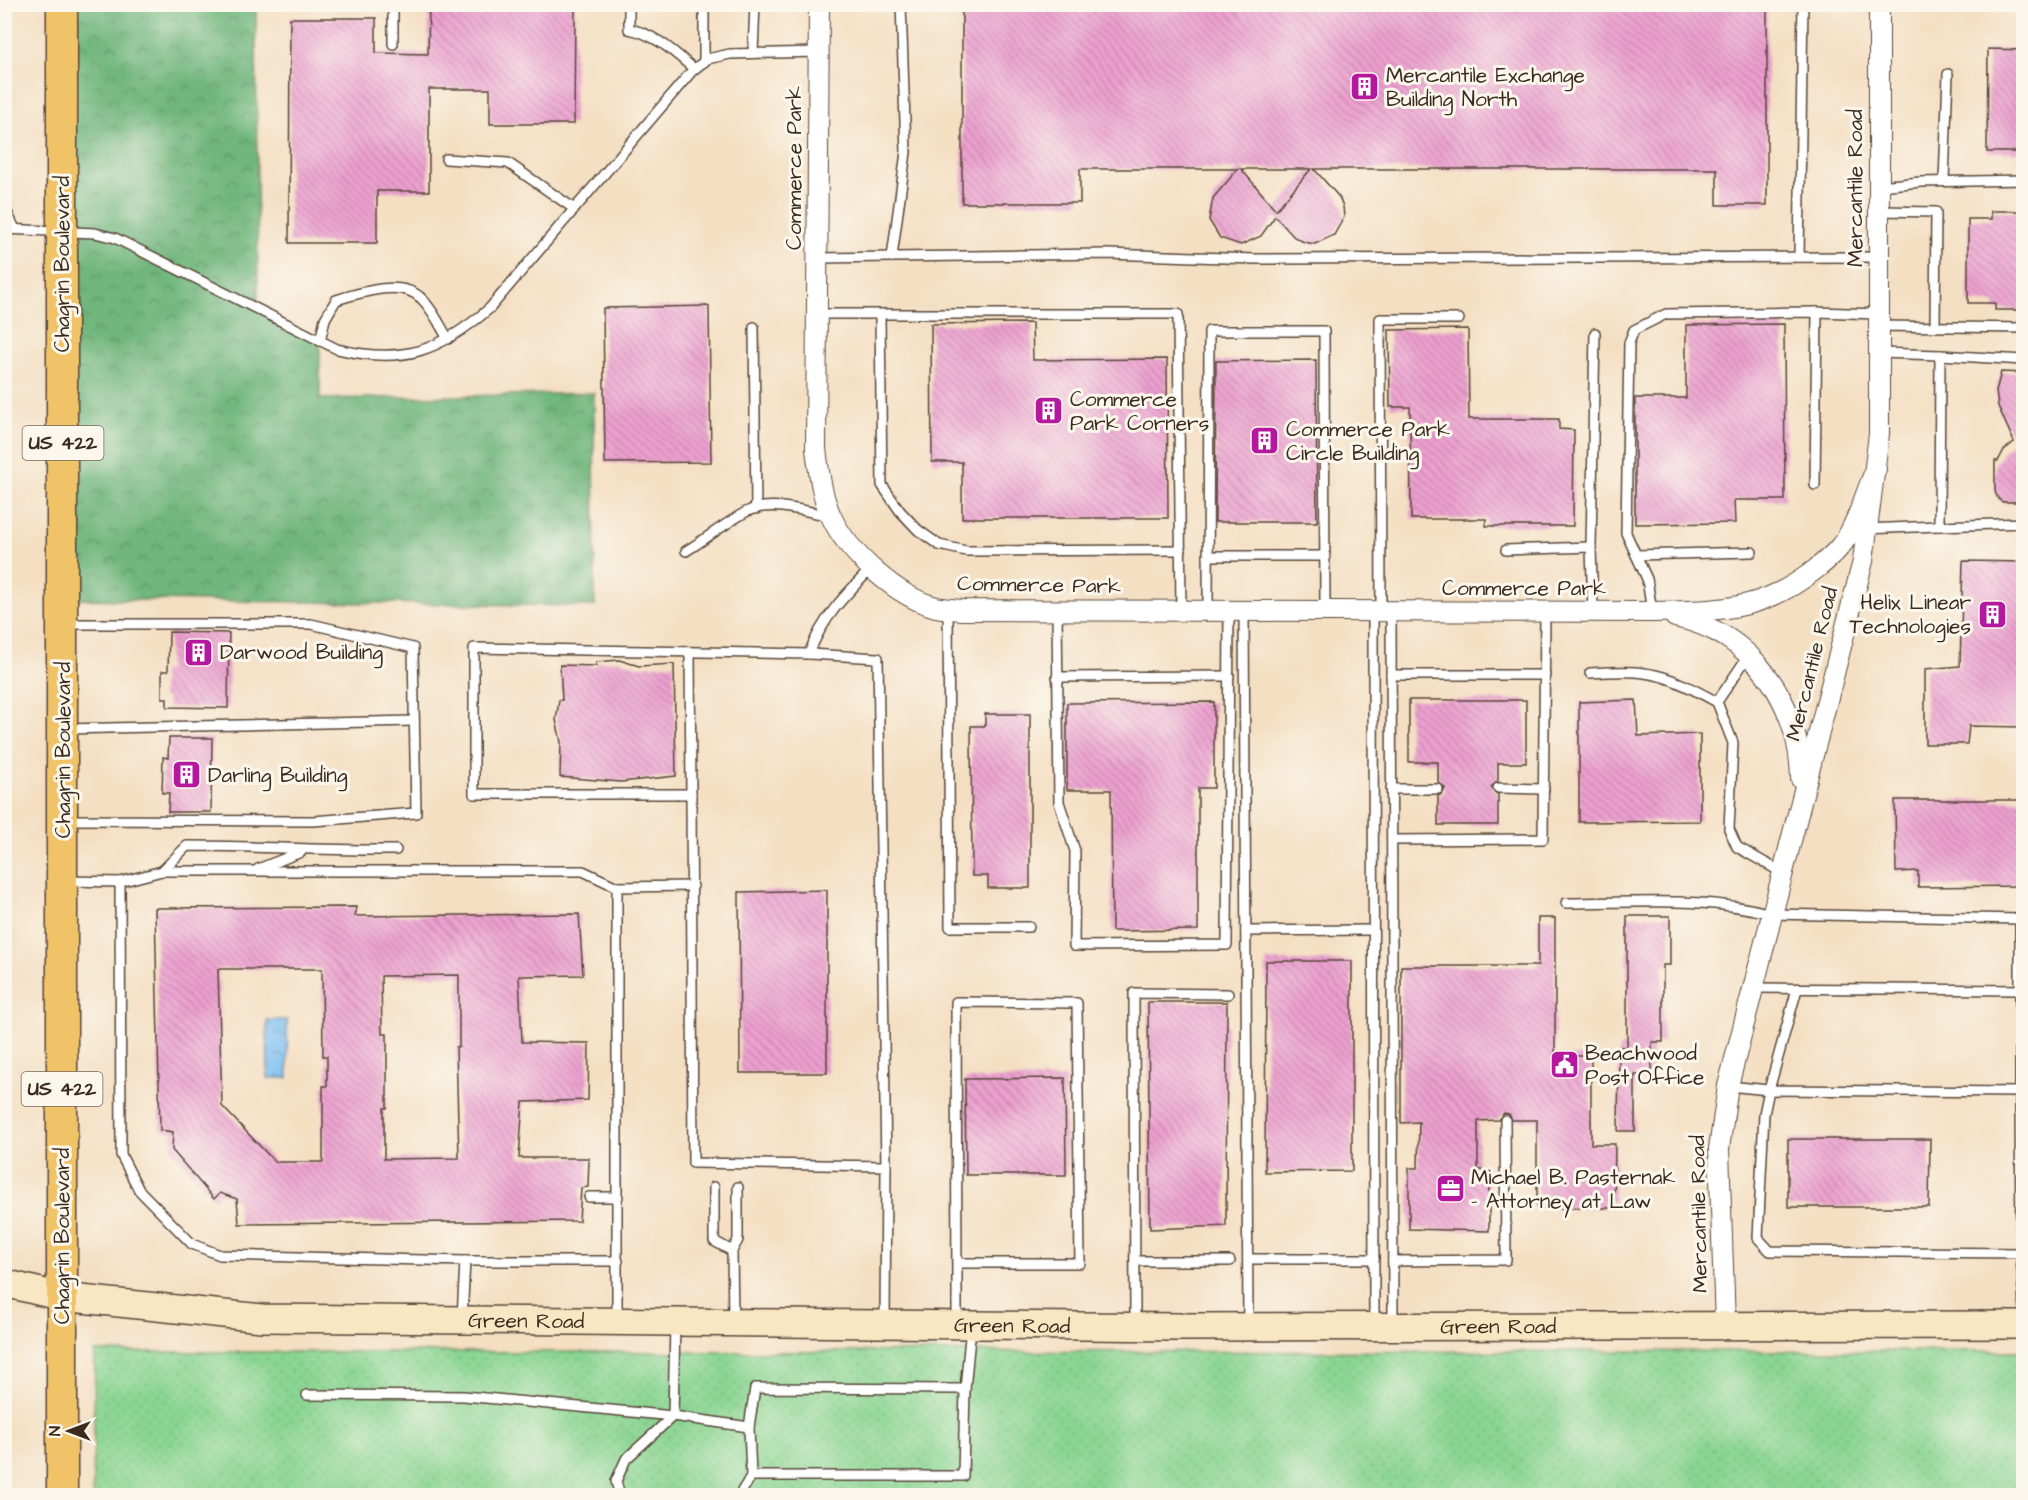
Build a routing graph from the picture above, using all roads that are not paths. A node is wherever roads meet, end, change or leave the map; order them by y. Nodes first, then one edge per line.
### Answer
1 (62, 4) edge
2 (393, 4) edge
3 (629, 4) edge
4 (704, 4) edge
5 (755, 4) edge
6 (819, 4) edge
7 (901, 4) edge
8 (1803, 4) edge
9 (1879, 4) edge
10 (393, 44) dead end
11 (819, 52) junction
12 (753, 53) junction
13 (704, 62) junction
14 (694, 69) junction
15 (1948, 74) dead end
16 (446, 159) dead end
17 (2024, 180) edge
18 (1944, 181) junction
19 (1879, 186) junction
20 (4, 206) edge
21 (573, 208) junction
22 (1879, 211) junction
23 (4, 229) edge
24 (15, 229) junction
25 (62, 233) junction
26 (892, 257) junction
27 (1799, 257) junction
28 (1879, 257) junction
29 (818, 258) junction
30 (1817, 312) junction
31 (817, 314) junction
32 (880, 315) junction
33 (1459, 319) dead end
34 (1878, 320) junction
35 (754, 327) dead end
36 (1935, 327) junction
37 (2024, 328) edge
38 (1595, 333) dead end
39 (448, 339) junction
40 (320, 341) junction
41 (1879, 353) junction
42 (1940, 355) junction
43 (2024, 360) edge
44 (1876, 469) joint
45 (1815, 485) dead end
46 (756, 509) junction
47 (831, 516) junction
48 (2024, 523) edge
49 (1939, 526) junction
50 (1859, 529) junction
51 (1591, 547) junction
52 (1181, 550) junction
53 (1506, 550) dead end
54 (686, 551) dead end
55 (1752, 552) dead end
56 (1636, 555) junction
57 (1208, 556) junction
58 (1325, 556) junction
59 (872, 568) junction
60 (948, 608) junction
61 (1057, 610) junction
62 (1181, 611) junction
63 (1208, 611) junction
64 (1236, 611) junction
65 (1325, 611) junction
66 (1382, 611) junction
67 (1545, 612) junction
68 (1593, 612) junction
69 (1652, 612) junction
70 (63, 624) junction
71 (690, 652) junction
72 (809, 654) junction
73 (1748, 656) junction
74 (1590, 673) dead end
75 (1391, 675) junction
76 (1545, 675) junction
77 (1229, 676) junction
78 (1057, 678) junction
79 (1717, 702) junction
80 (414, 721) junction
81 (63, 729) junction
82 (1498, 788) dead end
83 (1391, 789) junction
84 (1438, 789) dead end
85 (1544, 789) junction
86 (691, 794) junction
87 (1801, 802) junction
88 (63, 820) junction
89 (1392, 840) junction
90 (396, 850) dead end
91 (304, 851) junction
92 (162, 871) junction
93 (254, 871) junction
94 (1783, 873) junction
95 (63, 881) junction
96 (120, 882) junction
97 (693, 886) junction
98 (617, 887) junction
99 (1566, 903) dead end
100 (1772, 914) junction
101 (2022, 919) edge
102 (1029, 927) dead end
103 (1373, 930) junction
104 (1246, 931) junction
105 (1753, 988) junction
106 (1797, 989) junction
107 (2021, 990) edge
108 (1228, 994) dead end
109 (1728, 1086) junction
110 (1769, 1090) junction
111 (2020, 1092) junction
112 (1505, 1120) dead end
113 (886, 1166) junction
114 (714, 1187) dead end
115 (738, 1187) dead end
116 (589, 1197) dead end
117 (618, 1197) junction
118 (732, 1251) junction
119 (2022, 1253) edge
120 (1248, 1259) junction
121 (1374, 1259) junction
122 (1135, 1261) junction
123 (1393, 1261) junction
124 (465, 1262) junction
125 (618, 1262) junction
126 (1230, 1262) dead end
127 (957, 1263) junction
128 (4, 1282) edge
129 (62, 1297) junction
130 (2024, 1308) edge
131 (462, 1319) junction
132 (617, 1322) junction
133 (675, 1322) junction
134 (733, 1322) junction
135 (885, 1324) junction
136 (964, 1325) junction
137 (1725, 1325) junction
138 (2024, 1325) edge
139 (1135, 1326) junction
140 (1384, 1326) junction
141 (1248, 1327) junction
142 (965, 1389) junction
143 (307, 1395) dead end
144 (673, 1416) junction
145 (749, 1427) junction
146 (751, 1476) junction
147 (62, 1496) edge
148 (620, 1496) edge
149 (739, 1496) edge

1 - 25 main road, Chagrin Boulevard / US 422
2 - 10 lane
3 - 14 lane
4 - 13 lane
5 - 12 lane
6 - 11 street, Commerce Park
7 - 26 lane
8 - 27 lane
9 - 19 street, Mercantile Road
11 - 12 lane
11 - 29 street, Commerce Park
12 - 13 lane
13 - 14 lane
14 - 21 lane
15 - 18 lane
16 - 21 lane
17 - 18 lane
18 - 19 lane
19 - 22 street, Mercantile Road
20 - 24 lane
21 - 39 lane
22 - 28 street, Mercantile Road
22 - 36 lane
23 - 24 lane
24 - 25 lane
25 - 40 lane
25 - 70 main road, Chagrin Boulevard / US 422
26 - 27 lane
26 - 29 lane
27 - 28 lane
28 - 34 street, Mercantile Road
29 - 31 street, Commerce Park
30 - 34 lane
30 - 45 lane
30 - 56 lane
31 - 32 lane
31 - 47 street, Commerce Park
32 - 52 lane
32 - 52 lane
33 - 66 lane
34 - 36 lane
34 - 41 street, Mercantile Road
35 - 46 lane
36 - 37 lane
38 - 51 lane
39 - 40 lane
39 - 40 lane
41 - 42 lane
41 - 44 street, Mercantile Road
42 - 43 lane
42 - 49 lane
44 - 50 street, Commerce Park
46 - 47 lane
46 - 54 lane
47 - 59 street, Commerce Park
48 - 49 lane
49 - 50 lane
50 - 69 street, Commerce Park
50 - 87 street, Mercantile Road
51 - 53 lane
51 - 68 lane
52 - 62 lane
55 - 56 lane
56 - 69 lane
57 - 58 lane
57 - 58 lane
57 - 63 lane
58 - 65 lane
59 - 60 street, Commerce Park
59 - 72 lane
60 - 61 street, Commerce Park
60 - 102 lane
61 - 62 street, Commerce Park
61 - 78 lane
62 - 63 street, Commerce Park
63 - 64 street, Commerce Park
64 - 65 street, Commerce Park
64 - 77 lane
64 - 104 lane
65 - 66 street, Commerce Park
66 - 67 street, Commerce Park
66 - 75 lane
66 - 103 lane
67 - 68 street, Commerce Park
67 - 76 lane
68 - 69 street, Commerce Park
69 - 73 street, Commerce Park
70 - 80 lane
70 - 81 main road, Chagrin Boulevard / US 422
71 - 72 lane
71 - 86 lane
71 - 86 lane
72 - 113 lane
73 - 79 lane
73 - 87 street, Commerce Park
74 - 79 lane
75 - 76 lane
75 - 83 lane
76 - 85 lane
77 - 78 lane
77 - 78 lane
79 - 94 lane
80 - 81 lane
80 - 88 lane
81 - 88 main road, Chagrin Boulevard / US 422
82 - 85 lane
83 - 84 lane
83 - 89 lane
85 - 89 lane
86 - 97 lane
87 - 94 street, Mercantile Road
88 - 95 main road, Chagrin Boulevard / US 422
89 - 123 lane
90 - 91 lane
91 - 92 lane
91 - 93 lane
92 - 93 lane
92 - 96 lane
93 - 98 lane
94 - 100 street, Mercantile Road
95 - 96 lane
95 - 129 main road, Chagrin Boulevard / US 422
96 - 124 lane
97 - 98 lane
97 - 113 lane
98 - 117 lane
99 - 100 lane
100 - 101 lane
100 - 105 street, Mercantile Road
101 - 107 lane
103 - 104 lane
103 - 121 lane
104 - 120 lane
105 - 106 lane
105 - 109 street, Mercantile Road
106 - 107 lane
106 - 110 lane
107 - 111 lane
108 - 122 lane
109 - 110 lane
109 - 137 street, Mercantile Road
110 - 111 lane
110 - 119 lane
111 - 119 lane
112 - 123 lane
113 - 135 lane
114 - 118 lane
115 - 118 lane
116 - 117 lane
117 - 125 lane
118 - 134 lane
119 - 130 lane
120 - 121 lane
120 - 141 lane
121 - 140 lane
122 - 126 lane
122 - 139 lane
123 - 140 lane
124 - 125 lane
124 - 131 lane
125 - 132 lane
127 - 127 lane
127 - 136 lane
128 - 129 main road, Green Road
129 - 131 main road, Green Road
129 - 147 main road, Chagrin Boulevard / US 422
131 - 132 main road, Green Road
132 - 133 main road, Green Road
133 - 134 main road, Green Road
133 - 144 lane
134 - 135 main road, Green Road
135 - 136 main road, Green Road
136 - 139 main road, Green Road
136 - 142 lane
137 - 138 main road, Green Road
137 - 140 main road, Green Road
139 - 141 main road, Green Road
140 - 141 main road, Green Road
142 - 145 lane
142 - 146 lane
143 - 144 lane
144 - 145 lane
144 - 148 lane
145 - 146 lane
146 - 149 lane

